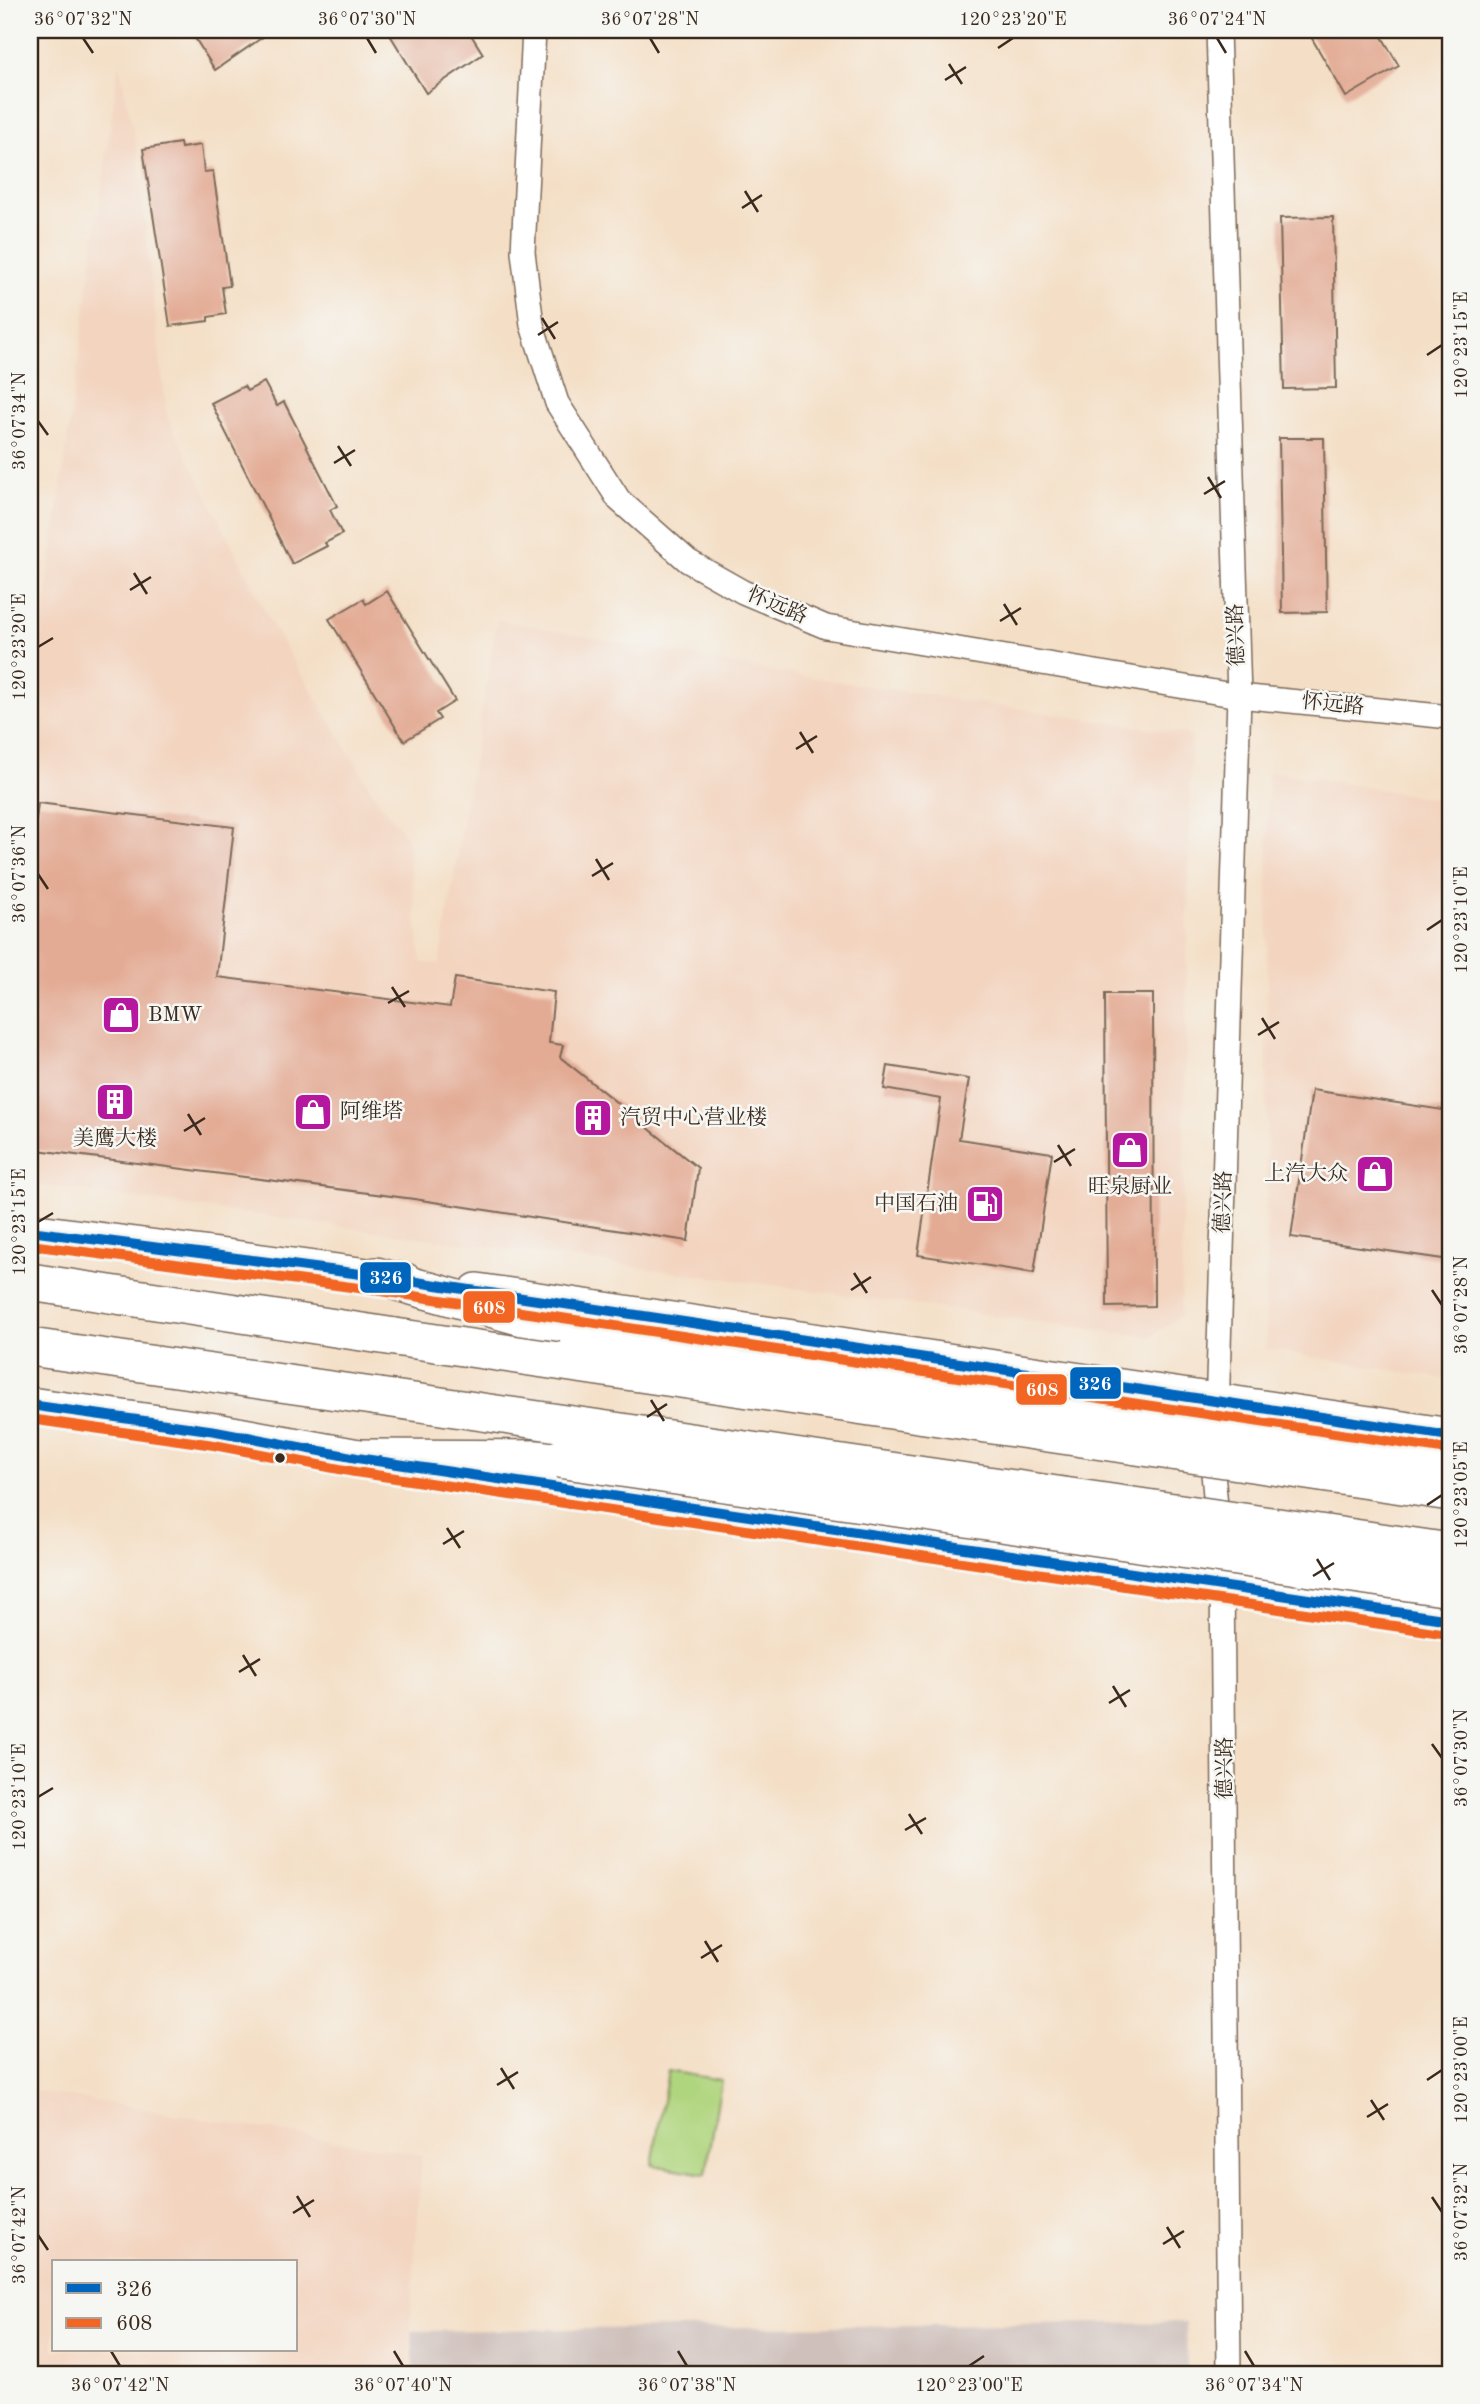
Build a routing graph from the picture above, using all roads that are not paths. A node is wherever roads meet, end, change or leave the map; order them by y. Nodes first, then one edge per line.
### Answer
1 (534, 30) edge
2 (1218, 30) edge
3 (1239, 696) junction
4 (1450, 718) edge
5 (30, 1231) edge
6 (376, 1276) junction
7 (30, 1282) edge
8 (30, 1346) edge
9 (1218, 1401) junction
10 (30, 1405) edge
11 (1450, 1436) edge
12 (357, 1458) junction
13 (1450, 1460) edge
14 (1450, 1492) edge
15 (1450, 1552) edge
16 (1223, 1587) junction
17 (1450, 1588) edge
18 (1450, 1620) edge
19 (1229, 2374) edge

1 - 3 street, 怀远路
2 - 3 street, 德兴路
3 - 4 street, 怀远路
3 - 9 street, 德兴路
5 - 6 main road
6 - 9 main road
6 - 13 highway, bridge
7 - 14 highway, bridge
8 - 15 highway, bridge
9 - 11 main road
9 - 16 street, 德兴路
10 - 12 main road
12 - 16 main road
12 - 17 highway, bridge
16 - 18 main road
16 - 19 street, 德兴路

